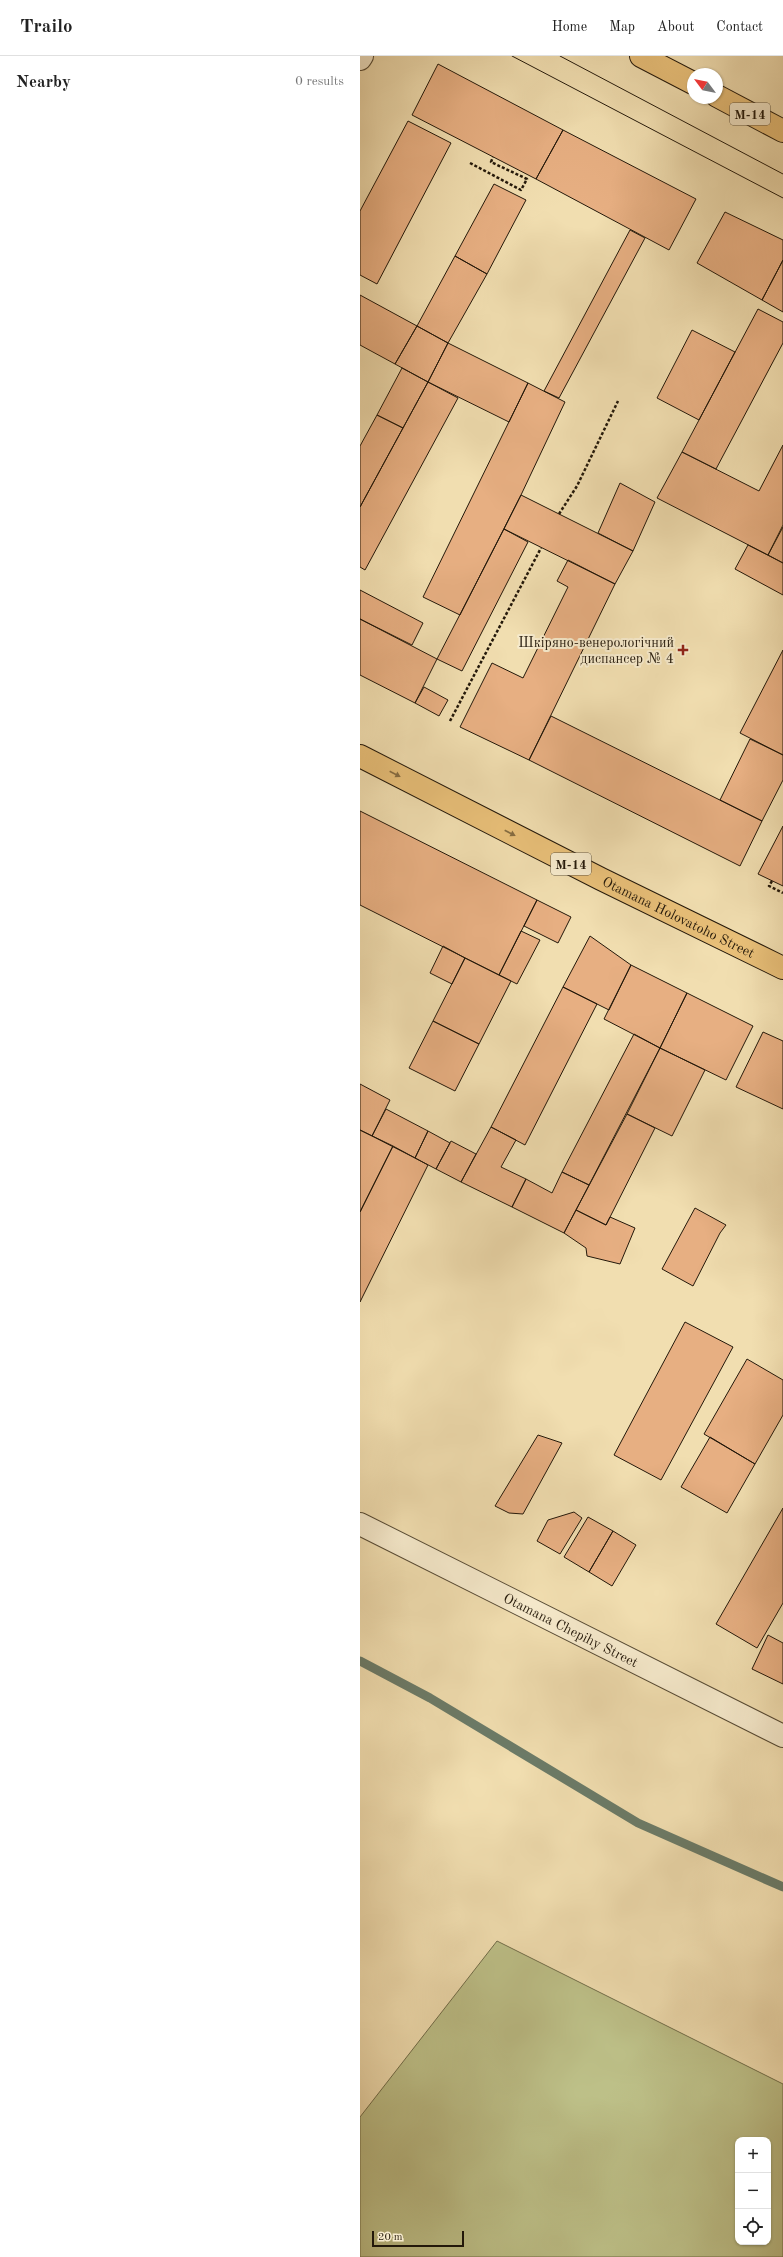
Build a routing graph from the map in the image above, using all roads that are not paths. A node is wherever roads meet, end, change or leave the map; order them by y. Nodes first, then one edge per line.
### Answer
1 (362, 56) edge
2 (641, 56) edge
3 (360, 59) edge
4 (687, 81) edge
5 (723, 99) edge
6 (783, 131) edge
7 (360, 756) edge
8 (783, 968) edge
9 (360, 1524) edge
10 (783, 1736) edge

1 - 3 street
2 - 4 main road
5 - 6 main road, М-14
7 -> 8 main road, Otamana Holovatoho Street / М-14
9 - 10 street, Otamana Chepihy Street

